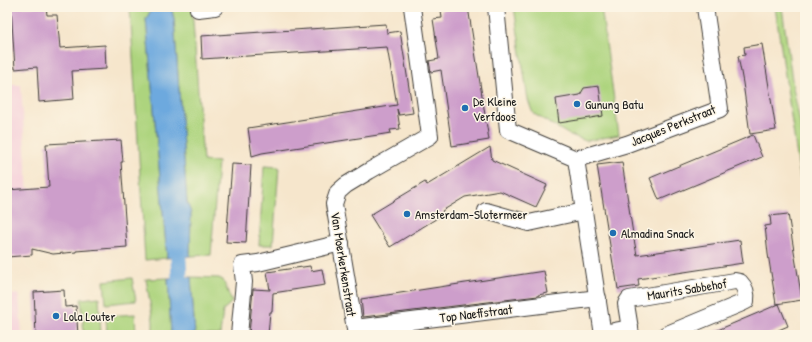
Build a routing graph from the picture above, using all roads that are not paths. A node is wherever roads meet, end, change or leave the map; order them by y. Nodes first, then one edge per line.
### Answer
1 (215, 7) edge
2 (412, 7) edge
3 (496, 7) edge
4 (705, 7) edge
5 (198, 8) dead end
6 (576, 159) junction
7 (486, 211) dead end
8 (584, 211) junction
9 (341, 243) junction
10 (598, 298) junction
11 (355, 332) edge
12 (630, 332) edge
13 (603, 334) edge
14 (239, 335) edge
15 (666, 335) edge

1 - 5 street
2 - 9 street, Van Moerkerkenstraat
3 - 6 street
4 - 6 street, Jacques Perkstraat
6 - 8 street
7 - 8 street
8 - 10 street
9 - 11 street, Van Moerkerkenstraat
9 - 14 street
10 - 11 street, Top Naeffstraat
10 - 13 street
12 - 13 street, Maurits Sabbehof
12 - 15 street, Maurits Sabbehof

